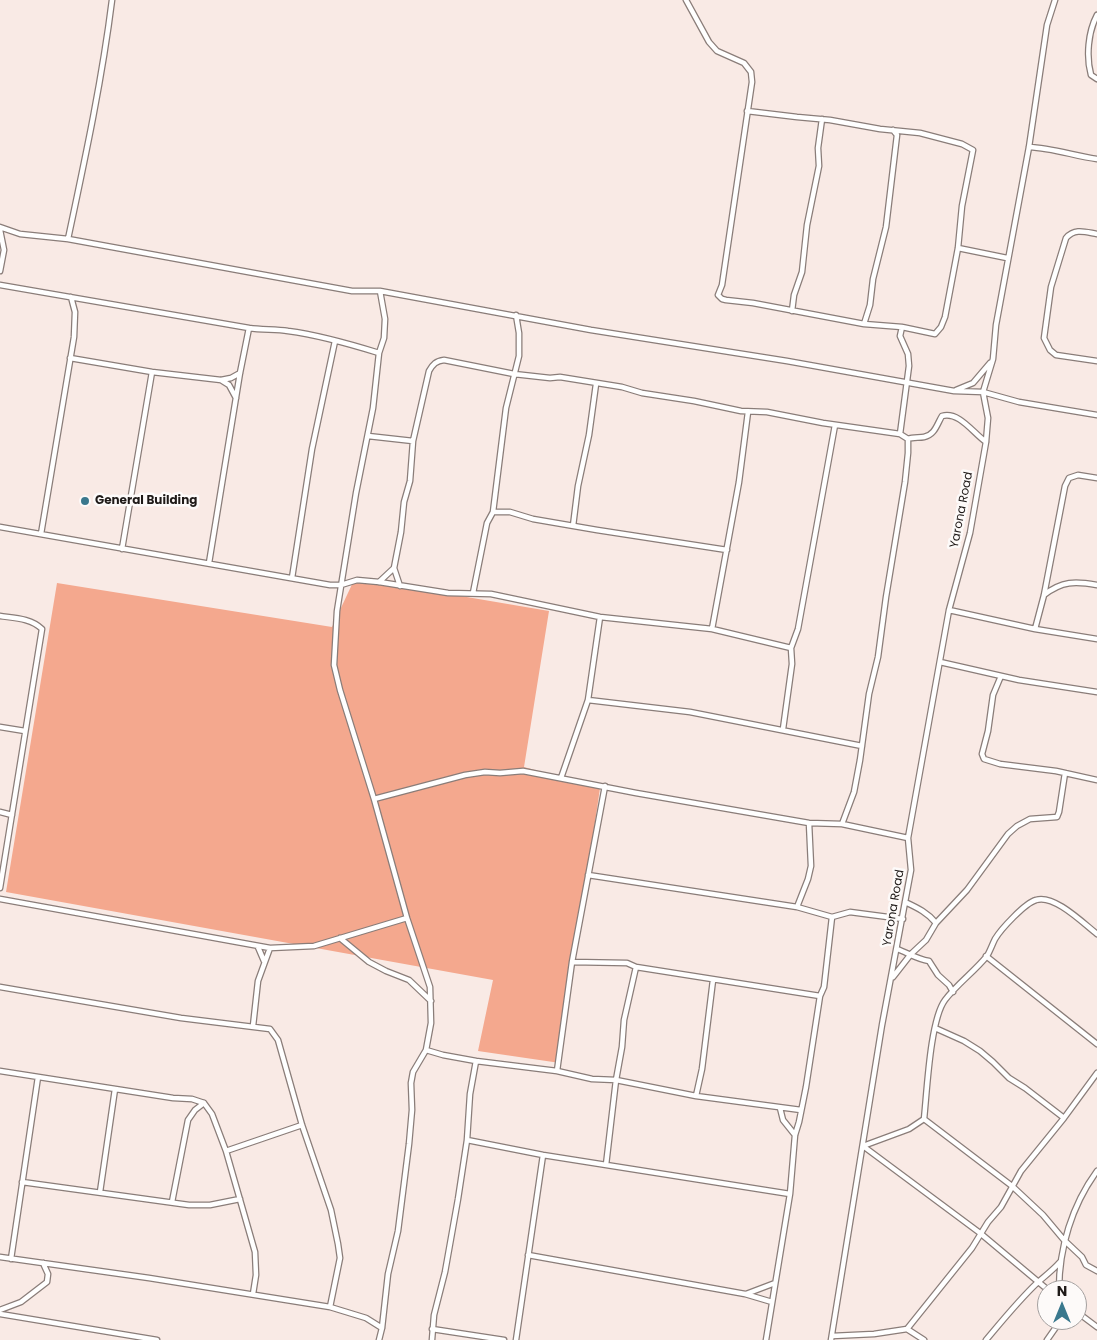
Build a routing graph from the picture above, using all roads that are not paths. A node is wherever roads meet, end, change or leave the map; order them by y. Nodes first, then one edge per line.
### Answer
1 (112, 0) edge
2 (686, 0) edge
3 (1055, 0) edge
4 (1097, 15) edge
5 (1097, 79) edge
6 (747, 110) junction
7 (822, 119) junction
8 (893, 130) junction
9 (1029, 148) junction
10 (1097, 159) edge
11 (0, 229) edge
12 (1097, 234) edge
13 (68, 238) junction
14 (958, 248) junction
15 (1007, 258) junction
16 (0, 272) edge
17 (0, 285) edge
18 (380, 291) junction
19 (72, 297) junction
20 (792, 311) junction
21 (516, 315) junction
22 (864, 324) junction
23 (902, 327) junction
24 (249, 328) junction
25 (334, 341) junction
26 (380, 353) junction
27 (70, 358) junction
28 (993, 359) junction
29 (1097, 361) edge
30 (152, 372) junction
31 (240, 372) junction
32 (514, 374) junction
33 (221, 380) junction
34 (906, 382) junction
35 (596, 384) junction
36 (954, 391) junction
37 (983, 392) junction
38 (236, 398) junction
39 (748, 412) junction
40 (1097, 415) edge
41 (835, 425) junction
42 (900, 434) junction
43 (368, 436) junction
44 (908, 438) junction
45 (413, 441) junction
46 (986, 442) junction
47 (1097, 478) edge
48 (492, 512) junction
49 (573, 526) junction
50 (0, 527) edge
51 (42, 534) junction
52 (122, 549) junction
53 (727, 550) junction
54 (209, 563) junction
55 (394, 568) junction
56 (292, 578) junction
57 (379, 582) junction
58 (341, 585) junction
59 (1097, 585) edge
60 (400, 586) junction
61 (473, 593) junction
62 (1044, 595) junction
63 (949, 610) junction
64 (0, 616) edge
65 (600, 617) junction
66 (1036, 629) junction
67 (712, 630) junction
68 (1097, 639) edge
69 (791, 648) junction
70 (940, 662) junction
71 (1000, 676) junction
72 (1097, 692) edge
73 (588, 700) junction
74 (0, 727) edge
75 (783, 729) junction
76 (25, 731) junction
77 (862, 746) junction
78 (1065, 773) junction
79 (561, 778) junction
80 (1097, 780) edge
81 (605, 786) junction
82 (374, 799) junction
83 (0, 812) edge
84 (12, 814) junction
85 (809, 823) junction
86 (842, 824) junction
87 (908, 838) junction
88 (588, 876) junction
89 (0, 888) edge
90 (0, 899) edge
91 (905, 902) junction
92 (797, 907) junction
93 (832, 916) junction
94 (407, 918) junction
95 (903, 919) junction
96 (936, 923) junction
97 (1097, 934) edge
98 (340, 938) junction
99 (258, 947) junction
100 (270, 948) junction
101 (897, 949) junction
102 (911, 954) junction
103 (986, 956) junction
104 (264, 961) junction
105 (572, 962) junction
106 (636, 967) junction
107 (892, 978) junction
108 (713, 980) junction
109 (0, 988) edge
110 (953, 992) junction
111 (820, 996) junction
112 (431, 1001) junction
113 (253, 1026) junction
114 (935, 1028) junction
115 (1097, 1044) edge
116 (426, 1050) junction
117 (476, 1061) junction
118 (0, 1071) edge
119 (557, 1071) junction
120 (1097, 1073) edge
121 (38, 1076) junction
122 (616, 1080) junction
123 (115, 1089) junction
124 (696, 1096) junction
125 (204, 1103) junction
126 (780, 1108) junction
127 (801, 1110) junction
128 (1064, 1118) junction
129 (924, 1119) junction
130 (302, 1125) junction
131 (795, 1135) junction
132 (467, 1140) junction
133 (863, 1146) junction
134 (226, 1151) junction
135 (543, 1155) junction
136 (606, 1164) junction
137 (1097, 1171) edge
138 (22, 1182) junction
139 (1012, 1186) junction
140 (100, 1192) junction
141 (790, 1194) junction
142 (240, 1199) junction
143 (172, 1202) junction
144 (980, 1233) junction
145 (1064, 1240) junction
146 (528, 1255) junction
147 (0, 1257) edge
148 (11, 1259) junction
149 (1060, 1262) junction
150 (43, 1263) junction
151 (1097, 1271) edge
152 (1041, 1280) edge
153 (1059, 1280) edge
154 (1037, 1281) edge
155 (775, 1283) junction
156 (1037, 1283) edge
157 (253, 1294) junction
158 (745, 1294) junction
159 (772, 1302) junction
160 (330, 1307) junction
161 (0, 1312) edge
162 (382, 1328) junction
163 (432, 1329) junction
164 (907, 1329) junction
165 (832, 1338) edge
166 (157, 1340) edge
167 (379, 1340) edge
168 (432, 1340) edge
169 (504, 1340) edge
170 (516, 1340) edge
171 (766, 1340) edge
172 (924, 1340) edge
173 (986, 1340) edge

1 - 13 street
2 - 6 street
3 - 9 street
4 - 5 street
6 - 7 street
6 - 20 street
7 - 8 street
7 - 20 street
8 - 14 street
8 - 22 street
9 - 10 street
9 - 15 street
11 - 13 street
11 - 16 street
12 - 29 street
13 - 18 street
14 - 15 street
14 - 23 street
15 - 28 street
17 - 19 street
18 - 21 street
18 - 26 street
19 - 24 street
19 - 27 street
20 - 22 street
21 - 32 street
21 - 34 street
22 - 23 street
23 - 34 street
24 - 25 street
24 - 31 street
25 - 26 street
25 - 56 street
26 - 43 street
27 - 30 street
27 - 51 street
28 - 36 street
28 - 37 street
30 - 33 street
30 - 52 street
31 - 33 street
31 - 38 street
32 - 35 street
32 - 45 street
32 - 48 street
33 - 38 street
34 - 36 street
34 - 42 street
35 - 39 street
35 - 49 street
36 - 37 street
37 - 40 street
37 - 46 street, Yarona Road
38 - 54 street
39 - 41 street
39 - 53 street
41 - 42 street
41 - 69 street
42 - 44 street
43 - 45 street
43 - 58 street
44 - 46 street
44 - 77 street
45 - 55 street
46 - 63 street, Yarona Road
47 - 62 street
48 - 49 street
48 - 61 street
49 - 53 street
50 - 51 street
51 - 52 street
52 - 54 street
53 - 67 street
54 - 56 street
55 - 57 street
55 - 60 street
56 - 58 street
57 - 58 street
57 - 60 street
58 - 82 street
59 - 62 street
60 - 61 street
61 - 65 street
62 - 66 street
63 - 66 street
63 - 70 street, Yarona Road
64 - 76 street
65 - 67 street
65 - 73 street
66 - 68 street
67 - 69 street
69 - 75 street
70 - 71 street
70 - 87 street, Yarona Road
71 - 72 street
71 - 78 street
73 - 75 street
73 - 79 street
74 - 76 street
75 - 77 street
76 - 84 street
77 - 86 street
78 - 80 street
78 - 96 street
79 - 81 street
79 - 82 street
81 - 85 street
81 - 88 street
82 - 94 street
83 - 84 street
84 - 89 street
85 - 86 street
85 - 92 street
86 - 87 street
87 - 91 street, Yarona Road
88 - 92 street
88 - 105 street
90 - 99 street
91 - 95 street, Yarona Road
91 - 96 street
92 - 93 street
93 - 95 street
93 - 111 street
94 - 98 street
94 - 112 street
95 - 101 street, Yarona Road
96 - 102 street
97 - 103 street
98 - 100 street
98 - 112 street
99 - 100 street
99 - 104 street
100 - 104 street
101 - 102 street
101 - 107 street, Yarona Road
102 - 107 street
102 - 110 street
103 - 110 street
103 - 115 street
104 - 113 street
105 - 106 street
105 - 119 street
106 - 108 street
106 - 122 street
107 - 133 street, Yarona Road
108 - 111 street
108 - 124 street
109 - 113 street
110 - 114 street
111 - 127 street
112 - 116 street
113 - 130 street
114 - 128 street
114 - 129 street
116 - 117 street
116 - 162 street
117 - 119 street
117 - 132 street
118 - 121 street
119 - 122 street
120 - 128 street
121 - 123 street
121 - 138 street
122 - 124 street
122 - 136 street
123 - 125 street
123 - 140 street
124 - 126 street
125 - 134 street
125 - 143 street
126 - 127 street
126 - 131 street
127 - 131 street
128 - 139 street
129 - 133 street
129 - 139 street
130 - 134 street
130 - 160 street
131 - 141 street
132 - 135 street
132 - 163 street
133 - 144 street
133 - 165 street, Yarona Road
134 - 142 street
135 - 136 street
135 - 146 street
136 - 141 street
137 - 145 street
138 - 140 street
138 - 148 street
139 - 144 street
139 - 145 street
140 - 143 street
141 - 155 street
142 - 143 street
142 - 157 street
144 - 154 street
144 - 164 street
145 - 149 street
145 - 151 street
146 - 158 street
146 - 170 street
147 - 148 street
148 - 150 street
149 - 152 street
149 - 153 street
150 - 157 street
150 - 161 street
155 - 158 street
155 - 159 street
156 - 173 street
157 - 160 street
158 - 159 street
159 - 171 street
160 - 162 street
161 - 166 street
162 - 167 street
163 - 168 street
163 - 169 street
164 - 165 street
164 - 172 street

